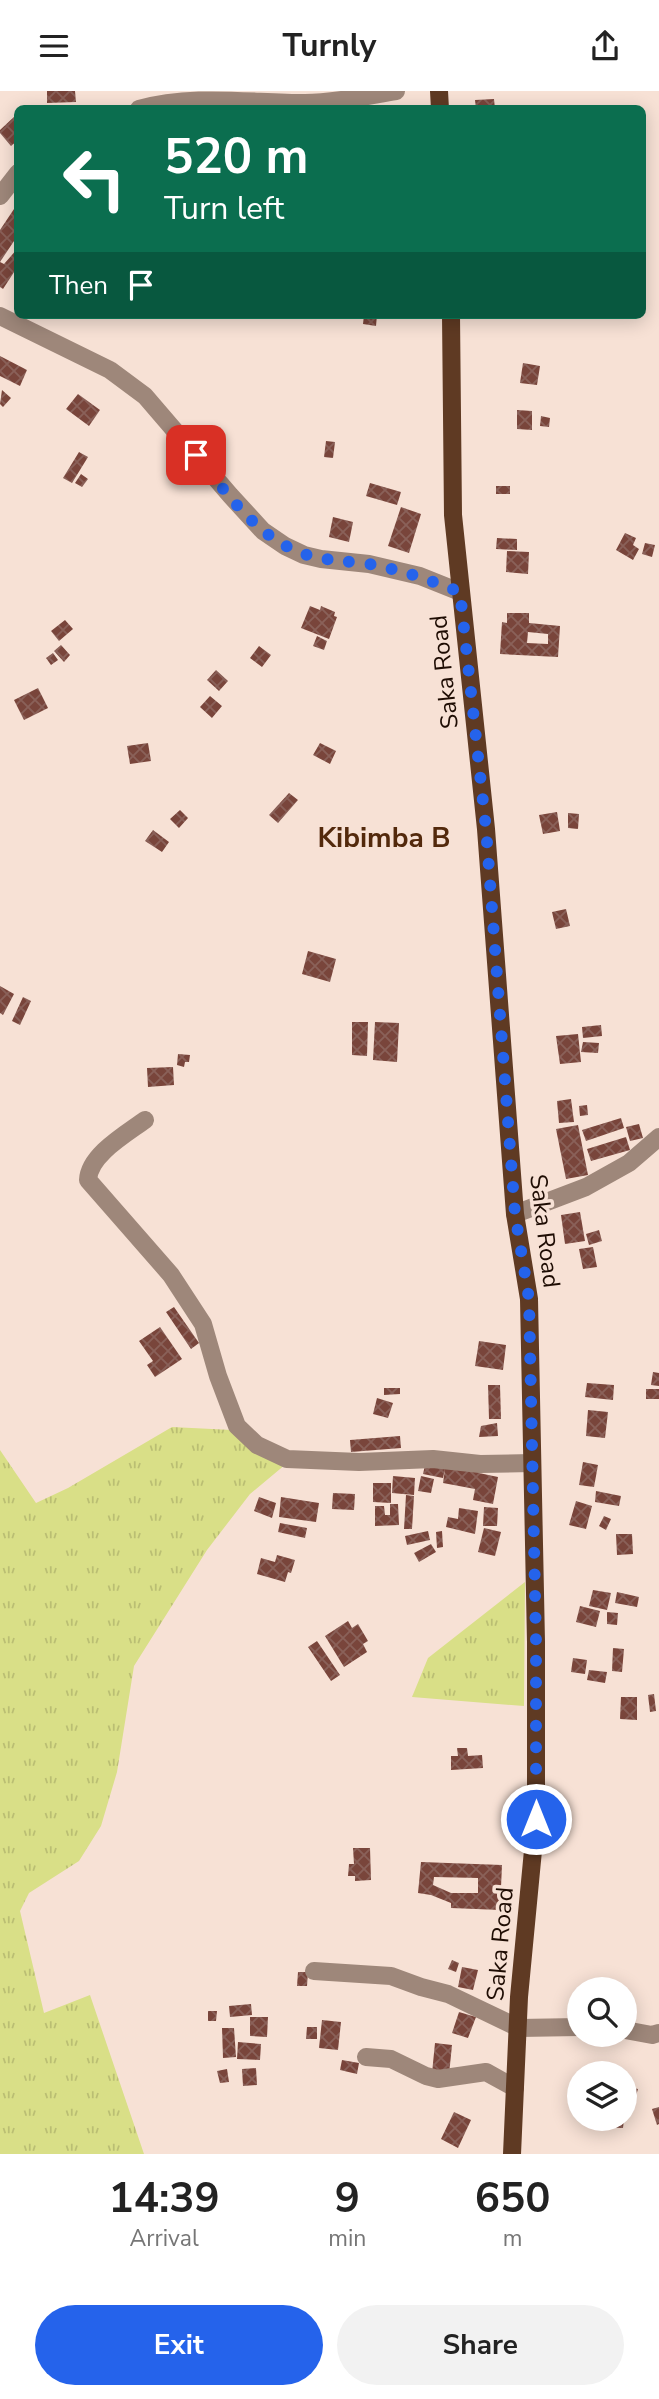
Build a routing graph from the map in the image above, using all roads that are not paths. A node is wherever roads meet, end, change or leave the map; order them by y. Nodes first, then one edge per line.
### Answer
1 (396, 91) edge
2 (152, 105) edge
3 (14, 178) edge
4 (0, 196) edge
5 (0, 316) edge
6 (451, 319) edge
7 (460, 592) junction
8 (145, 1120) dead end
9 (659, 1137) edge
10 (515, 1214) junction
11 (532, 1463) junction
12 (314, 1971) dead end
13 (567, 2027) edge
14 (519, 2028) junction
15 (637, 2032) edge
16 (659, 2033) edge
17 (366, 2057) dead end
18 (515, 2088) junction
19 (512, 2154) edge

1 - 2 street
3 - 4 street
5 - 7 street
6 - 7 main road, Saka Road
7 - 10 main road, Saka Road
8 - 11 street
9 - 10 street
10 - 11 main road, Saka Road
11 - 14 main road, Saka Road
12 - 14 street
13 - 14 street
14 - 18 main road, Saka Road
15 - 16 street
17 - 18 street
18 - 19 main road, Saka Road

